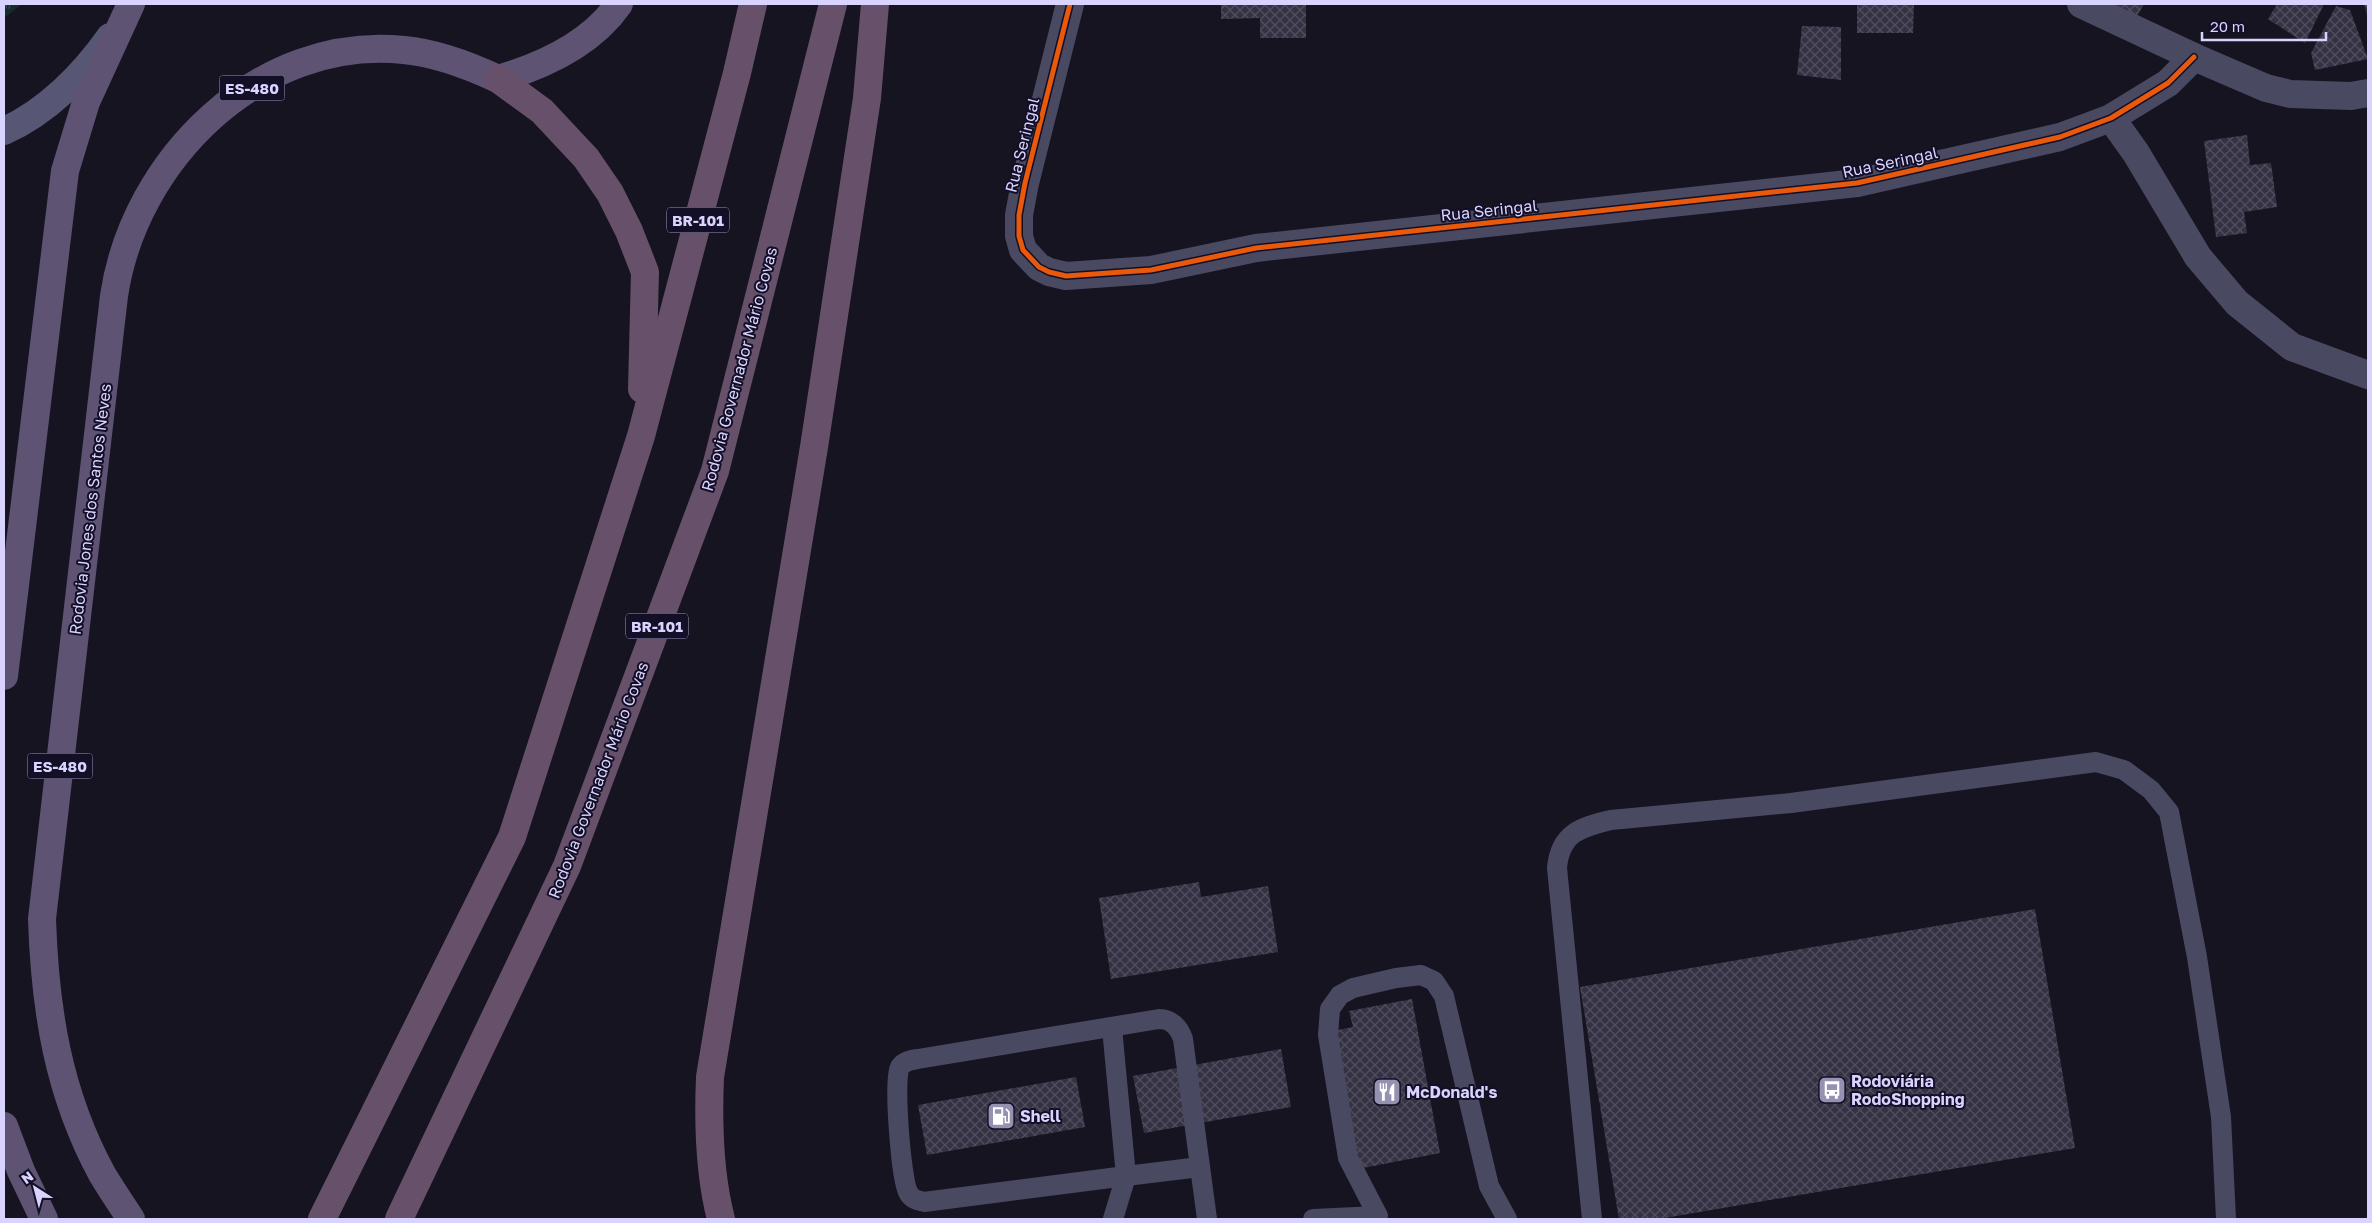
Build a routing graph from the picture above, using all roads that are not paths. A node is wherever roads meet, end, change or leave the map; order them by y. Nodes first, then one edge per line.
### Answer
1 (619, 4) edge
2 (753, 4) edge
3 (833, 4) edge
4 (875, 4) edge
5 (1070, 4) edge
6 (2081, 4) edge
7 (127, 11) edge
8 (2194, 57) junction
9 (498, 79) junction
10 (2368, 93) edge
11 (2111, 118) junction
12 (4, 131) edge
13 (2368, 375) edge
14 (641, 436) junction
15 (4, 676) edge
16 (1112, 1028) junction
17 (4, 1126) edge
18 (1200, 1167) junction
19 (1126, 1176) junction
20 (44, 1219) edge
21 (131, 1219) edge
22 (322, 1219) edge
23 (399, 1219) edge
24 (721, 1219) edge
25 (1113, 1219) edge
26 (1207, 1219) edge
27 (1313, 1219) edge
28 (1508, 1219) edge
29 (1592, 1219) edge
30 (2226, 1219) edge

1 - 9 main road
2 - 14 highway, BR-101
3 - 23 highway, Rodovia Governador Mário Covas / BR-101
4 - 24 highway
5 - 11 street, Rua Seringal
6 - 8 street
7 - 12 main road
7 - 15 main road
8 - 10 street
8 - 11 street, Rua Seringal
9 - 14 highway
9 - 21 main road, Rodovia Jones dos Santos Neves / ES-480
11 - 13 street
14 - 22 highway, BR-101
16 - 18 lane
16 - 19 lane
16 - 19 lane
17 - 20 main road
18 - 19 lane
18 - 26 lane
19 - 25 lane
27 - 28 lane
29 - 30 lane

